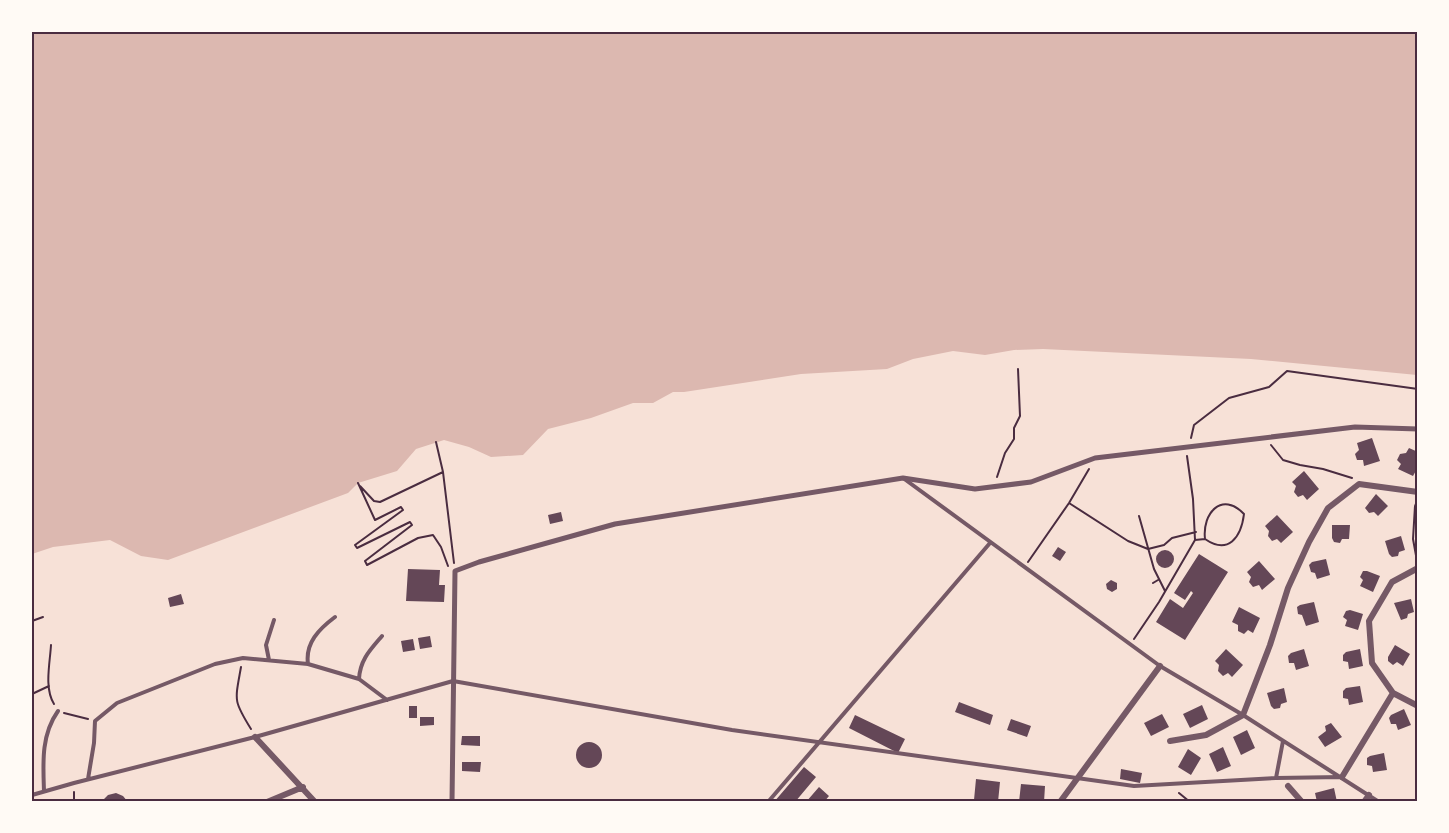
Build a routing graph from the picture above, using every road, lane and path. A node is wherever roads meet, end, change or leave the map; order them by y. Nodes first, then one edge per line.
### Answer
1 (1018, 369) dead end
2 (1418, 389) edge
3 (1418, 429) edge
4 (1191, 437) dead end
5 (1264, 438) junction
6 (436, 442) dead end
7 (1185, 447) junction
8 (1095, 459) junction
9 (443, 472) junction
10 (903, 478) junction
11 (1359, 484) junction
12 (996, 486) junction
13 (1418, 492) edge
14 (1418, 501) edge
15 (1069, 503) junction
16 (1139, 516) dead end
17 (1196, 532) junction
18 (1205, 539) junction
19 (1195, 540) junction
20 (990, 543) junction
21 (1148, 549) junction
22 (447, 565) dead end
23 (1418, 566) edge
24 (1024, 568) junction
25 (1154, 569) junction
26 (455, 571) junction
27 (1148, 571) dead end
28 (1158, 579) junction
29 (1153, 583) dead end
30 (1165, 591) junction
31 (43, 617) dead end
32 (335, 617) dead end
33 (274, 620) dead end
34 (32, 621) edge
35 (382, 636) dead end
36 (51, 645) dead end
37 (1130, 645) junction
38 (243, 658) junction
39 (269, 660) junction
40 (308, 664) junction
41 (1160, 666) junction
42 (359, 679) junction
43 (453, 681) junction
44 (1393, 693) junction
45 (32, 694) edge
46 (387, 700) junction
47 (1418, 706) edge
48 (58, 711) dead end
49 (1243, 715) junction
50 (255, 737) junction
51 (1170, 741) dead end
52 (1283, 741) junction
53 (820, 743) junction
54 (1342, 777) junction
55 (1276, 778) junction
56 (88, 779) junction
57 (1075, 779) junction
58 (1170, 785) junction
59 (1288, 786) dead end
60 (303, 787) junction
61 (44, 792) junction
62 (32, 795) edge
63 (1366, 798) edge
64 (267, 801) edge
65 (315, 801) edge
66 (452, 801) edge
67 (768, 801) edge
68 (1060, 801) edge
69 (1190, 801) edge
70 (1302, 801) edge
71 (1379, 801) edge

1 - 12 path
2 - 4 path
3 - 5 street
5 - 7 street
5 - 11 path
6 - 9 path
7 - 8 street
7 - 17 path
8 - 12 street
8 - 15 path
9 - 22 path
9 - 26 path
10 - 12 street
10 - 20 lane
10 - 26 street
11 - 13 street
11 - 49 street
14 - 23 path
15 - 21 path
15 - 24 path
16 - 21 path
17 - 19 path
17 - 21 path
18 - 18 path
18 - 19 path
19 - 30 path
20 - 24 lane
20 - 53 lane
21 - 25 path
23 - 44 street
24 - 37 lane
25 - 27 path
25 - 28 path
26 - 43 street
28 - 29 path
28 - 30 path
30 - 37 path
31 - 34 path
32 - 40 lane
33 - 39 lane
35 - 42 lane
36 - 45 path
37 - 41 lane
38 - 39 lane
38 - 50 path
38 - 56 lane
39 - 40 lane
40 - 42 lane
41 - 49 lane
41 - 57 street
42 - 46 lane
43 - 46 lane
43 - 53 lane
43 - 66 street
44 - 47 street
44 - 54 street
46 - 50 lane
48 - 61 lane
49 - 51 street
49 - 52 lane
50 - 56 lane
50 - 60 street
52 - 54 lane
52 - 55 lane
53 - 57 lane
53 - 67 lane
54 - 55 lane
54 - 63 lane
55 - 58 lane
56 - 61 lane
57 - 58 lane
57 - 68 street
58 - 69 path
59 - 70 street
60 - 64 street
60 - 65 street
61 - 62 lane
63 - 71 lane

